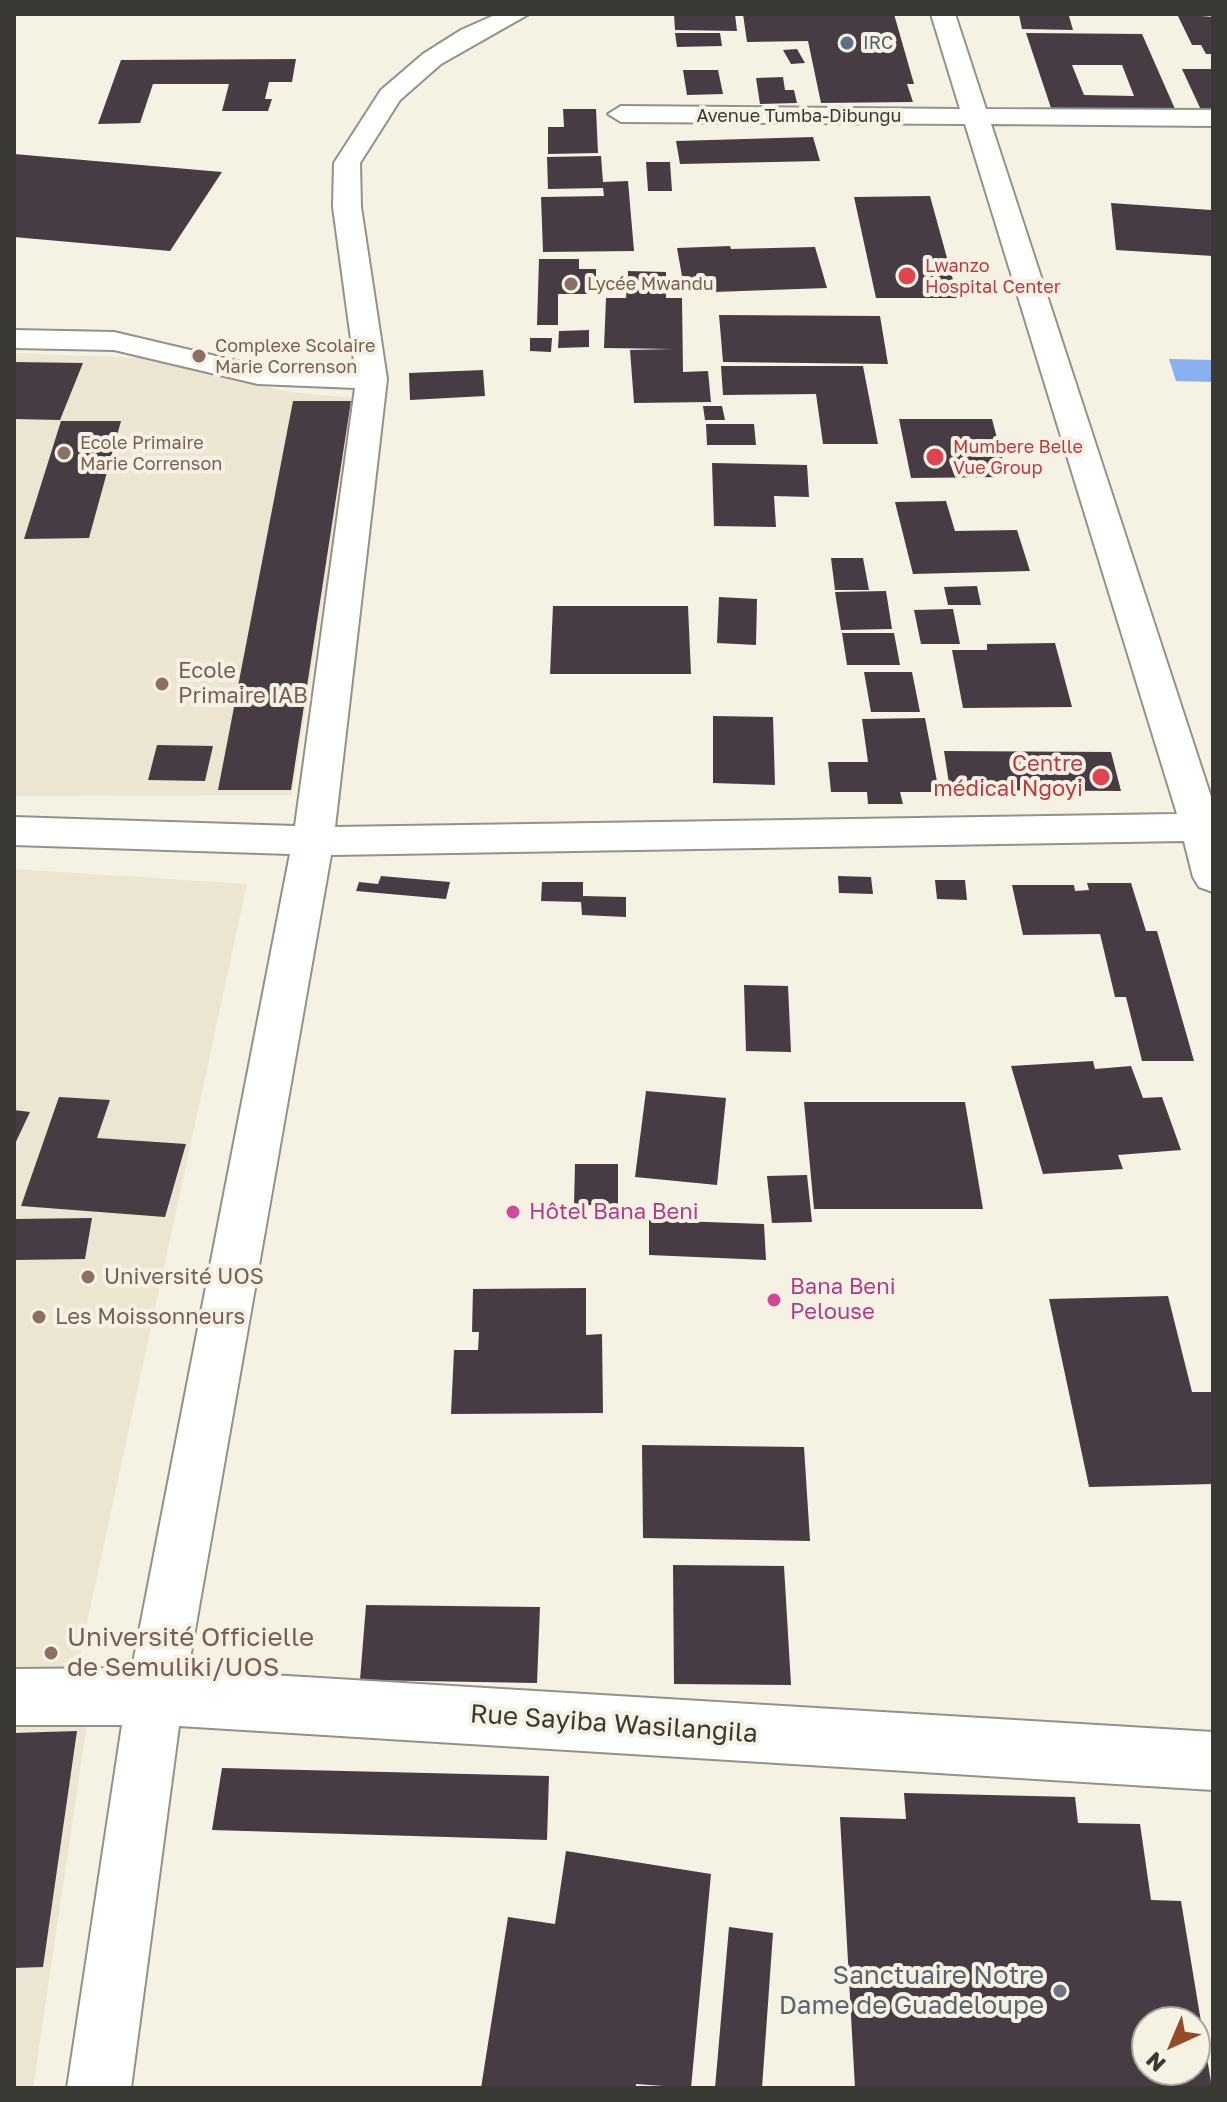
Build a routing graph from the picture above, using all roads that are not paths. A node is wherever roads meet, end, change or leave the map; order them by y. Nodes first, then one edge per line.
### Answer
1 (517, 14) edge
2 (943, 14) edge
3 (621, 114) dead end
4 (977, 117) junction
5 (1213, 118) edge
6 (14, 339) edge
7 (372, 379) junction
8 (1207, 827) edge
9 (14, 831) edge
10 (313, 841) junction
11 (1213, 877) edge
12 (155, 1696) junction
13 (14, 1697) edge
14 (1213, 1761) edge
15 (99, 2088) edge

1 - 7 street
2 - 4 street
3 - 4 street, Avenue Tumba-Dibungu
4 - 5 street, Avenue Tumba-Dibungu
4 - 8 street
6 - 7 street
7 - 10 street
8 - 10 street
8 - 11 street
9 - 10 street
10 - 12 street
12 - 13 street, Rue Sayiba Wasilangila
12 - 14 street, Rue Sayiba Wasilangila
12 - 15 street

